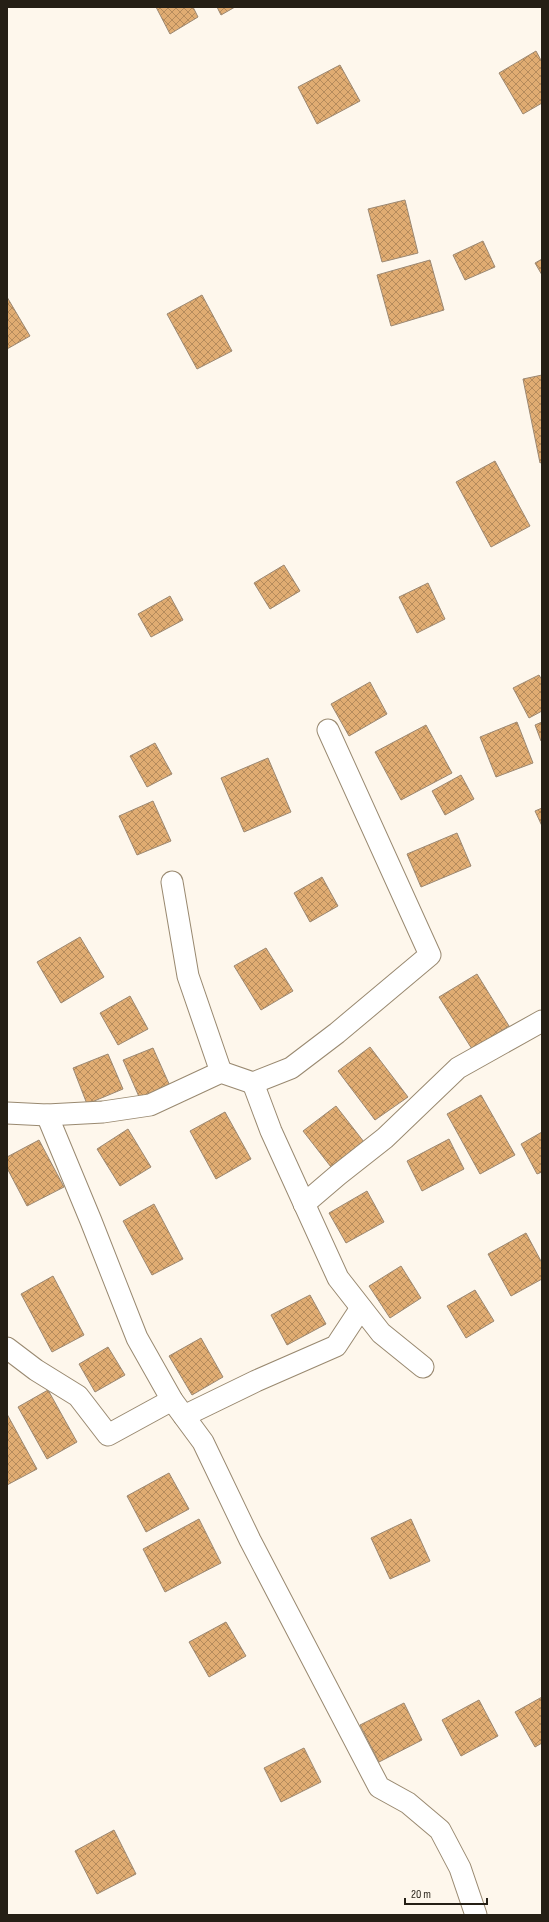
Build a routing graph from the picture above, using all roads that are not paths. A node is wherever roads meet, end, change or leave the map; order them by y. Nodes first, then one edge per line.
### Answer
1 (328, 730) dead end
2 (172, 882) dead end
3 (542, 1021) edge
4 (221, 1072) junction
5 (253, 1084) junction
6 (7, 1113) edge
7 (47, 1115) junction
8 (304, 1204) junction
9 (361, 1308) junction
10 (7, 1348) edge
11 (423, 1367) dead end
12 (178, 1408) junction
13 (476, 1915) edge

1 - 5 street
2 - 4 street
3 - 8 street
4 - 5 street
4 - 7 street
5 - 8 street
6 - 7 street
7 - 12 street
8 - 9 street
9 - 11 street
9 - 12 street
10 - 12 street
12 - 13 street

